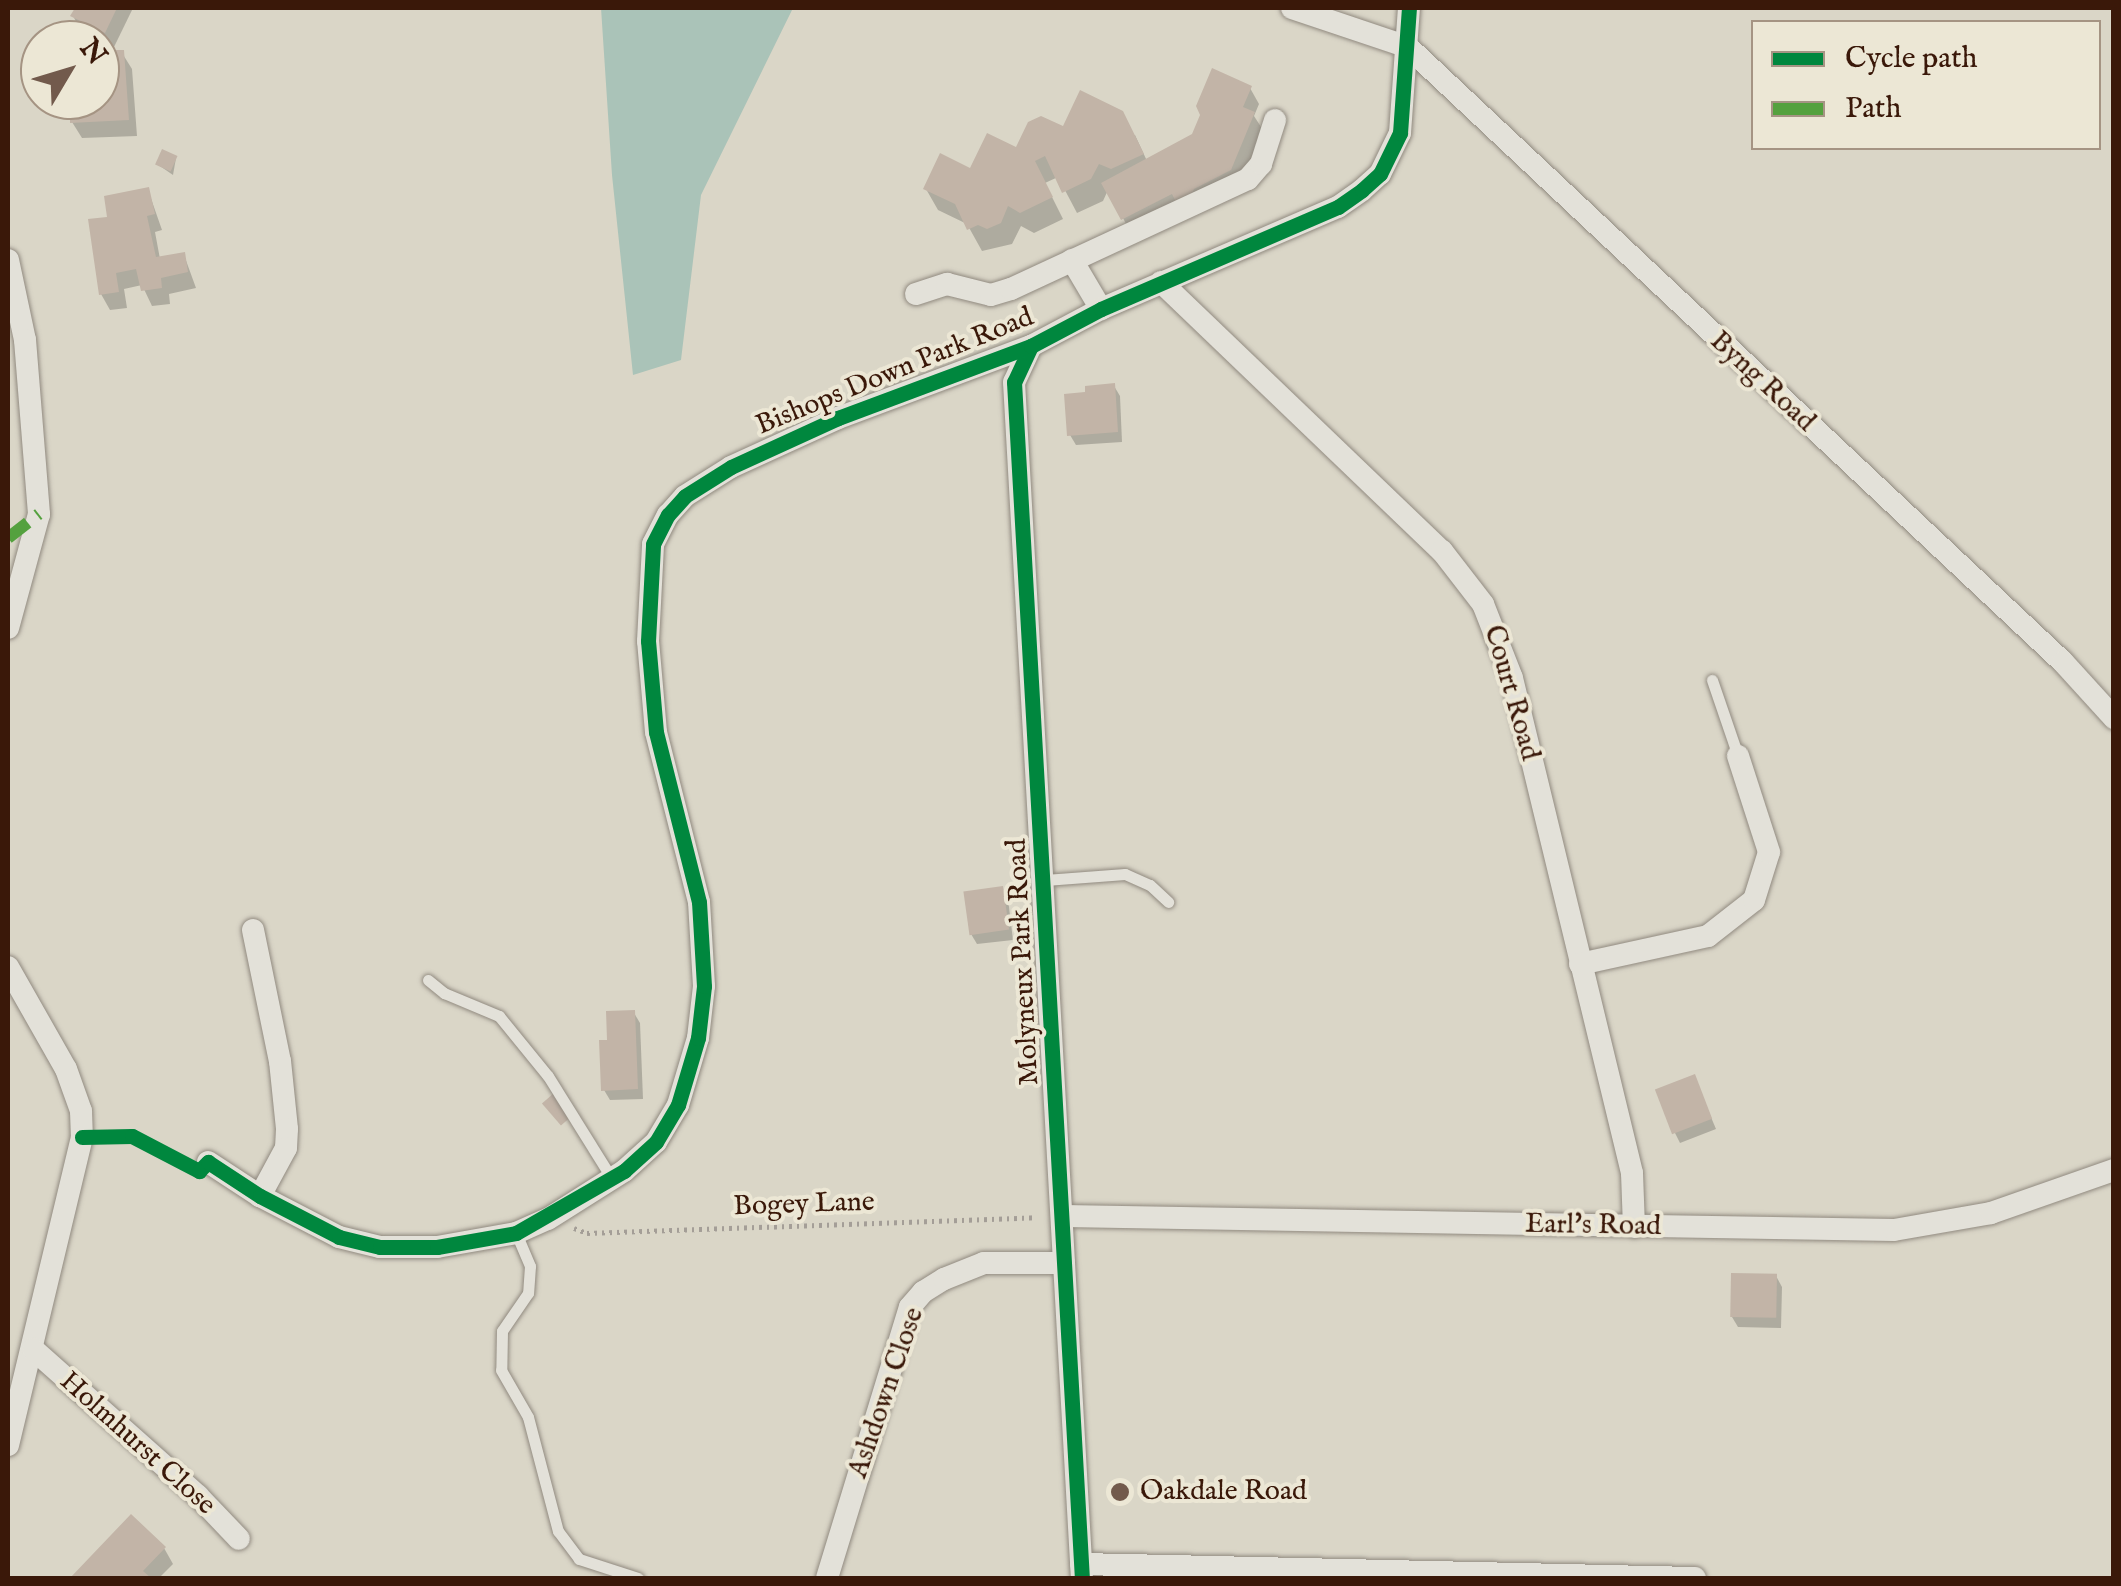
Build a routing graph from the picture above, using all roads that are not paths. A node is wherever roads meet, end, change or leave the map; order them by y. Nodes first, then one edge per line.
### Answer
1 (1292, 8) edge
2 (1409, 8) edge
3 (1408, 47) junction
4 (1275, 120) dead end
5 (8, 260) edge
6 (1072, 260) junction
7 (1161, 282) junction
8 (916, 294) dead end
9 (1101, 309) junction
10 (1031, 346) junction
11 (8, 628) edge
12 (1712, 680) dead end
13 (2114, 718) edge
14 (1738, 756) joint
15 (1044, 880) junction
16 (1168, 902) dead end
17 (253, 930) dead end
18 (1580, 964) junction
19 (8, 966) edge
20 (428, 980) dead end
21 (208, 1162) dead end
22 (2114, 1170) edge
23 (612, 1179) junction
24 (260, 1196) junction
25 (1064, 1216) junction
26 (1634, 1227) junction
27 (516, 1233) junction
28 (1064, 1263) junction
29 (33, 1350) junction
30 (10, 1431) edge
31 (239, 1539) dead end
32 (1081, 1571) edge
33 (638, 1578) edge
34 (827, 1578) edge
35 (1681, 1578) edge
36 (1695, 1578) edge

1 - 3 street
2 - 3 street
3 - 7 street, Bishops Down Park Road
3 - 13 street, Byng Road
4 - 6 street
5 - 11 street
6 - 8 street
6 - 9 street
7 - 9 street, Bishops Down Park Road
7 - 18 street, Court Road
9 - 10 street, Bishops Down Park Road
10 - 15 street, Molyneux Park Road
10 - 23 street, Bishops Down Park Road
12 - 14 lane
14 - 18 street
15 - 16 lane
15 - 25 street, Molyneux Park Road
17 - 24 street
18 - 26 street, Court Road
19 - 29 street
20 - 23 lane
21 - 24 street, Bishops Down Park Road
22 - 26 street, Earl's Road
23 - 27 street, Bishops Down Park Road
24 - 27 street, Bishops Down Park Road
25 - 26 street, Earl's Road
25 - 28 street, Molyneux Park Road
27 - 33 lane
28 - 32 street, Molyneux Park Road
28 - 34 street, Ashdown Close
29 - 30 street
29 - 31 street, Holmhurst Close
32 - 35 street
35 - 36 street

